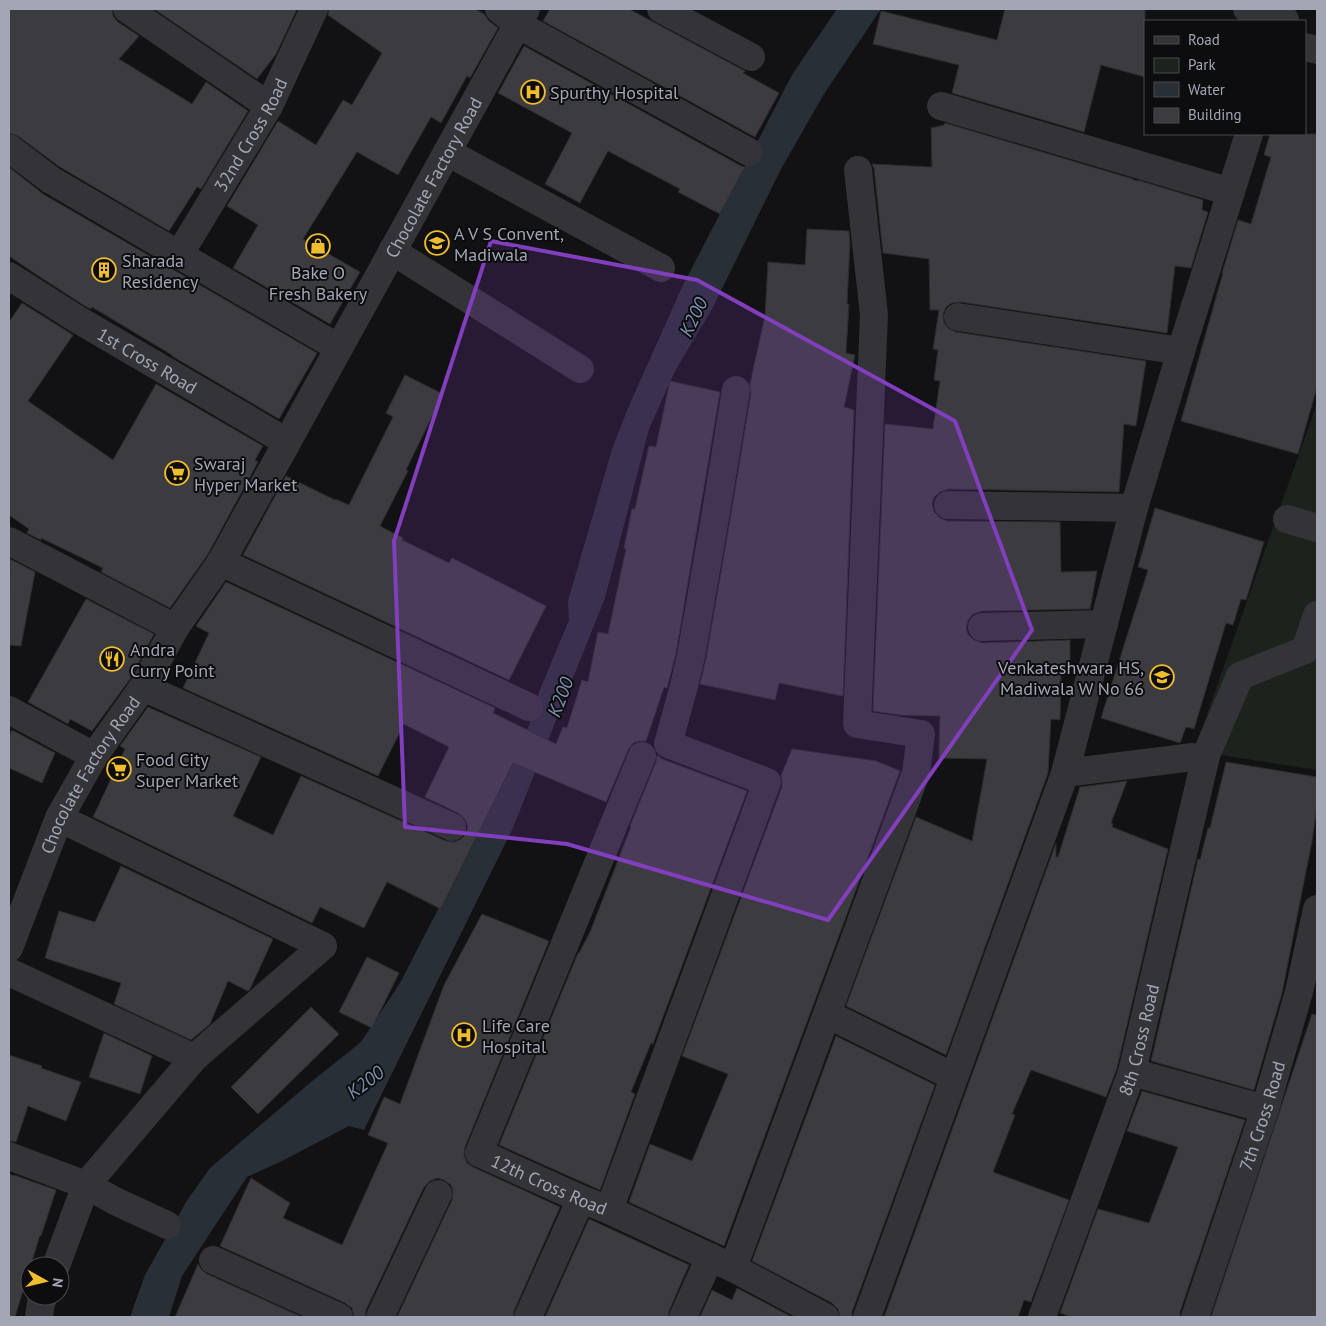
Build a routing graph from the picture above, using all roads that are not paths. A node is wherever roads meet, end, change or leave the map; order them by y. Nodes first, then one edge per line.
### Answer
1 (314, 9) edge
2 (661, 9) edge
3 (1247, 9) edge
4 (138, 12) edge
5 (514, 14) edge
6 (1286, 16) edge
7 (750, 58) dead end
8 (269, 106) junction
9 (941, 106) dead end
10 (1249, 135) edge
11 (9, 148) edge
12 (447, 152) junction
13 (749, 152) dead end
14 (858, 170) dead end
15 (1231, 192) junction
16 (392, 251) junction
17 (179, 255) junction
18 (661, 268) dead end
19 (9, 276) edge
20 (958, 316) dead end
21 (339, 348) junction
22 (1181, 351) junction
23 (580, 369) dead end
24 (736, 390) dead end
25 (287, 442) junction
26 (948, 505) dead end
27 (1134, 508) junction
28 (1287, 519) dead end
29 (1317, 528) edge
30 (9, 541) edge
31 (221, 562) junction
32 (1317, 615) edge
33 (1104, 624) junction
34 (982, 627) dead end
35 (175, 628) junction
36 (1311, 651) edge
37 (142, 687) junction
38 (529, 708) dead end
39 (9, 710) edge
40 (94, 756) junction
41 (642, 756) dead end
42 (1206, 757) junction
43 (1065, 773) junction
44 (59, 818) junction
45 (452, 827) dead end
46 (1317, 909) edge
47 (10, 940) edge
48 (9, 972) edge
49 (827, 1014) junction
50 (194, 1058) junction
51 (1132, 1072) junction
52 (954, 1077) junction
53 (1265, 1109) junction
54 (9, 1156) edge
55 (86, 1185) junction
56 (438, 1194) dead end
57 (581, 1199) junction
58 (609, 1210) junction
59 (167, 1225) dead end
60 (60, 1256) edge
61 (213, 1260) dead end
62 (722, 1262) junction
63 (339, 1317) edge
64 (380, 1317) edge
65 (528, 1317) edge
66 (683, 1317) edge
67 (825, 1317) edge
68 (867, 1317) edge
69 (1042, 1317) edge
70 (1195, 1317) edge

1 - 8 street, 32nd Cross Road
2 - 7 street
3 - 6 street
4 - 8 street
5 - 12 street, Chocolate Factory Road
5 - 13 street
8 - 17 street, 32nd Cross Road
9 - 15 street
10 - 15 street
11 - 17 street
12 - 16 street, Chocolate Factory Road
12 - 18 street
14 - 49 street
15 - 22 street
16 - 21 street, Chocolate Factory Road
16 - 23 street
17 - 21 street
19 - 25 street, 1st Cross Road
20 - 22 street
21 - 25 street, Chocolate Factory Road
22 - 27 street
24 - 58 street
25 - 31 street, Chocolate Factory Road
26 - 27 street
27 - 33 street
28 - 29 street
30 - 35 street
31 - 35 street, Chocolate Factory Road
31 - 38 street
32 - 36 street
33 - 34 street
33 - 43 street
35 - 37 street, Chocolate Factory Road
36 - 42 street, 8th Cross Road
37 - 40 street, Chocolate Factory Road
37 - 45 street
39 - 40 street
40 - 44 street, Chocolate Factory Road
41 - 57 street, 12th Cross Road
42 - 43 street
42 - 51 street, 8th Cross Road
43 - 52 street
44 - 47 street, Chocolate Factory Road
44 - 50 street
46 - 53 street, 7th Cross Road
48 - 50 street
49 - 52 street
49 - 62 street
50 - 55 street
51 - 53 street
51 - 69 street, 8th Cross Road
52 - 68 street
53 - 70 street, 7th Cross Road
54 - 55 street
55 - 59 street
55 - 60 street
56 - 64 street
57 - 58 street, 12th Cross Road
57 - 65 street
58 - 62 street, 12th Cross Road
61 - 63 street
62 - 66 street
62 - 67 street, 12th Cross Road

